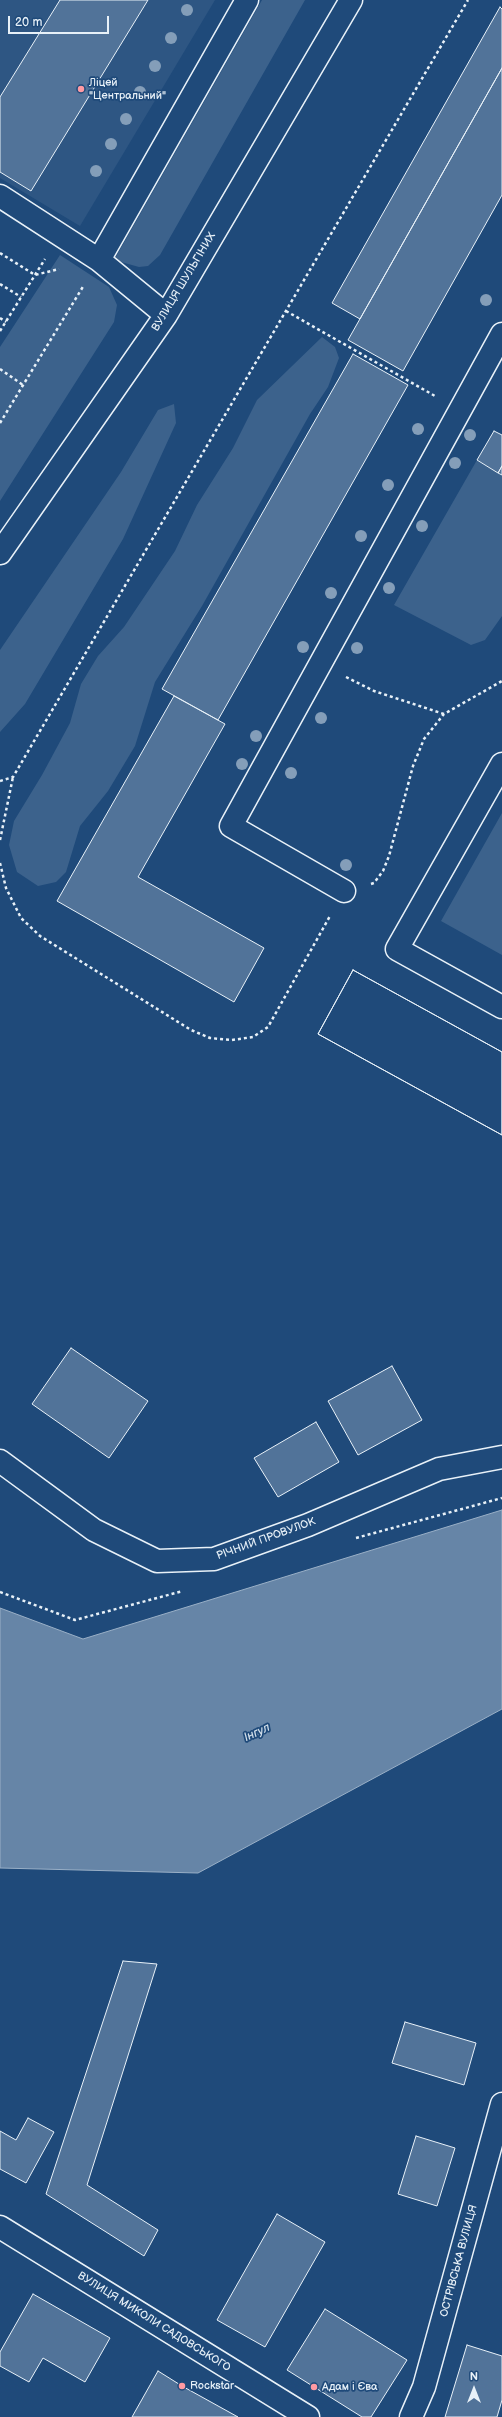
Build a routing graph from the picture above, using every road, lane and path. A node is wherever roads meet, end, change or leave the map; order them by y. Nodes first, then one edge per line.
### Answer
1 (247, 0) edge
2 (351, 0) edge
3 (468, 0) edge
4 (0, 196) edge
5 (60, 234) junction
6 (0, 253) edge
7 (99, 260) junction
8 (35, 275) junction
9 (0, 284) edge
10 (21, 298) junction
11 (286, 311) junction
12 (166, 316) junction
13 (0, 318) edge
14 (6, 322) junction
15 (0, 331) edge
16 (502, 334) edge
17 (0, 370) edge
18 (23, 385) junction
19 (460, 410) junction
20 (0, 423) edge
21 (0, 553) edge
22 (321, 663) junction
23 (502, 682) edge
24 (444, 714) junction
25 (502, 764) edge
26 (13, 777) junction
27 (0, 781) edge
28 (0, 840) edge
29 (0, 863) edge
30 (344, 891) junction
31 (502, 1007) edge
32 (502, 1457) edge
33 (0, 1461) edge
34 (502, 2104) edge
35 (0, 2227) edge
36 (308, 2417) edge
37 (411, 2417) edge

1 - 7 street
2 - 12 street, ВУЛИЦЯ ШУЛЬГІНИХ
3 - 11 path
4 - 5 street
5 - 7 street
5 - 8 path
6 - 8 path
7 - 12 street
7 - 18 path
8 - 10 path
9 - 10 path
10 - 14 path
11 - 19 path
11 - 26 path
12 - 21 street, ВУЛИЦЯ ШУЛЬГІНИХ
13 - 14 path
14 - 15 path
16 - 19 street
17 - 18 path
18 - 20 path
19 - 22 street
22 - 24 path
22 - 30 street
23 - 24 path
24 - 30 path
25 - 31 street
26 - 27 path
26 - 28 path
29 - 30 path
32 - 33 street, РІЧНИЙ ПРОВУЛОК
34 - 37 street, ОСТРІВСЬКА ВУЛИЦЯ
35 - 36 street, ВУЛИЦЯ МИКОЛИ САДОВСЬКОГО

